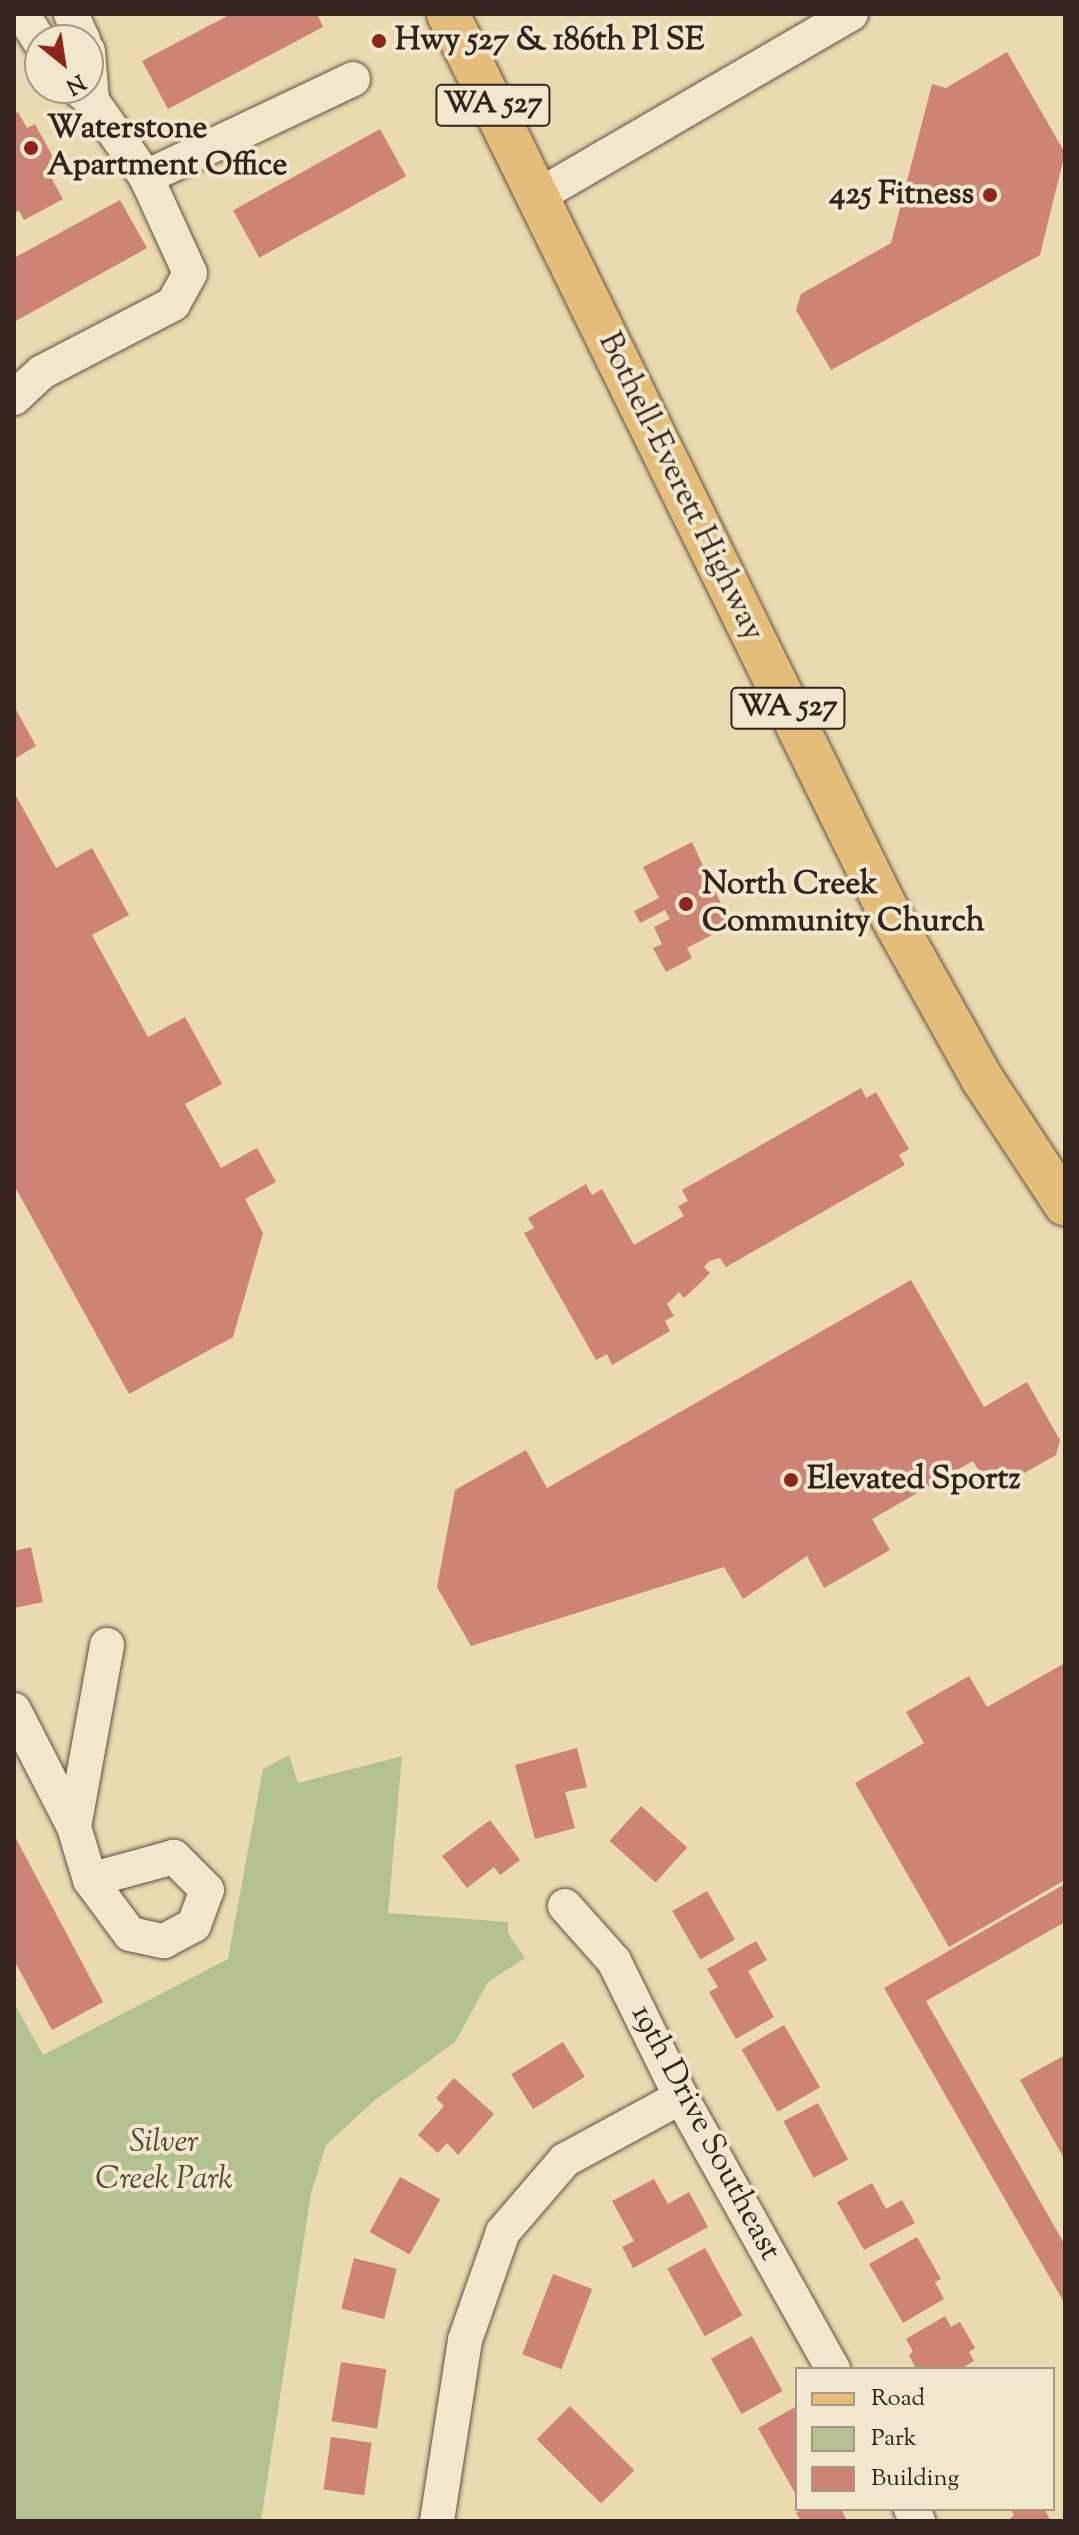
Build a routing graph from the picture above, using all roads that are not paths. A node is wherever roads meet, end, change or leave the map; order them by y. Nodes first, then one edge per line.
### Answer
1 (21, 14) edge
2 (448, 14) edge
3 (851, 14) edge
4 (14, 17) edge
5 (353, 79) dead end
6 (91, 104) edge
7 (146, 177) junction
8 (538, 196) junction
9 (14, 398) edge
10 (1065, 1205) edge
11 (107, 1645) dead end
12 (14, 1710) edge
13 (74, 1827) junction
14 (90, 1880) dead end
15 (565, 1906) dead end
16 (681, 2097) junction
17 (832, 2367) edge
18 (437, 2521) edge

1 - 4 street
2 - 8 main road, Bothell-Everett Highway / WA 527
3 - 8 street
5 - 7 street
6 - 7 street
7 - 9 street
8 - 10 main road, Bothell-Everett Highway / WA 527
11 - 13 street
12 - 13 street
13 - 14 street
15 - 16 street, 19th Drive Southeast
16 - 17 street, 19th Drive Southeast
16 - 18 street

